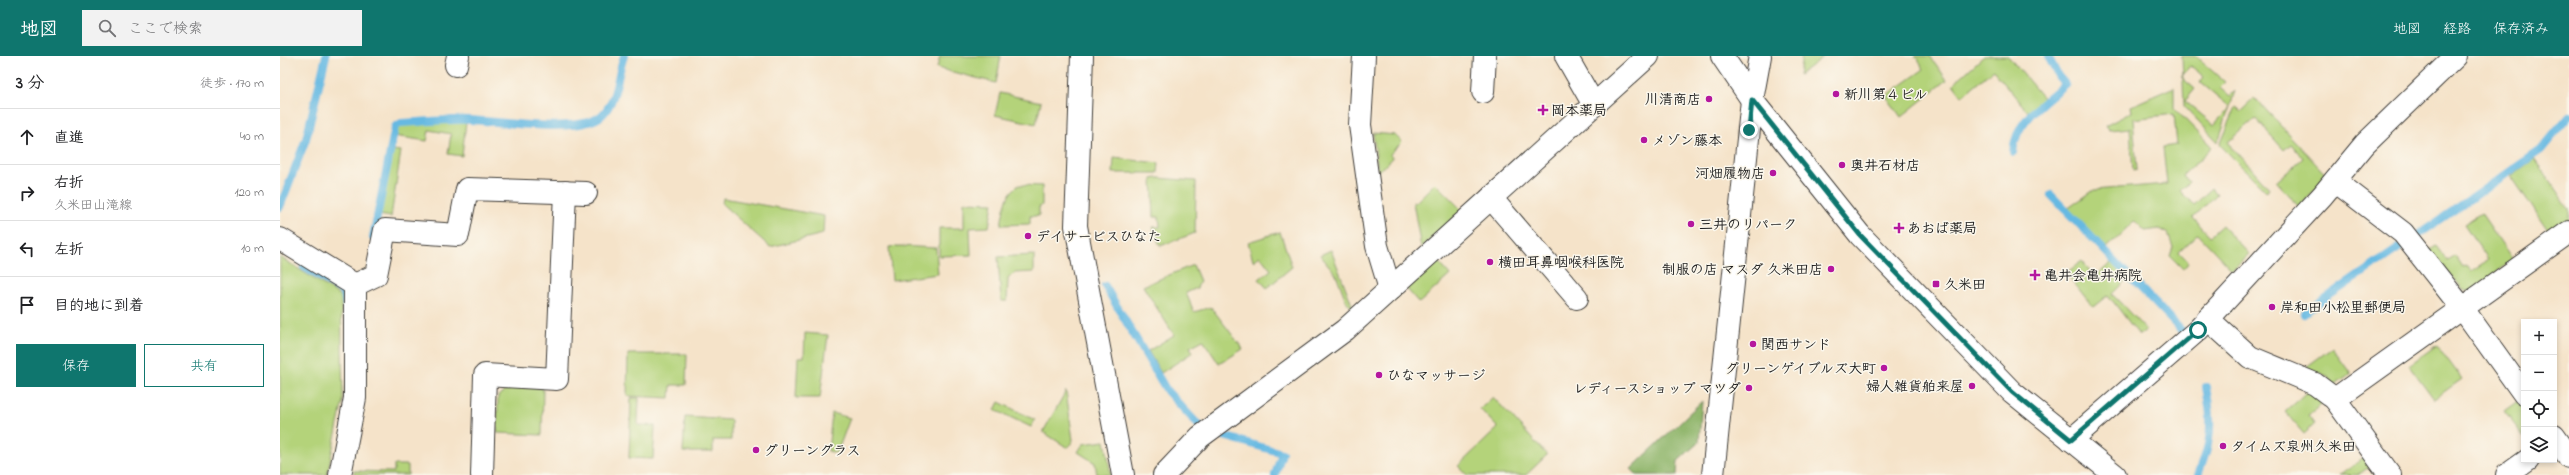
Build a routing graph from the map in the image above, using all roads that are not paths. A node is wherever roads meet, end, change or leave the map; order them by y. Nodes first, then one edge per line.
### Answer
1 (1082, 56) edge
2 (1364, 56) edge
3 (1485, 56) edge
4 (1566, 56) edge
5 (1648, 56) edge
6 (1722, 56) edge
7 (1760, 56) edge
8 (2456, 56) edge
9 (1483, 92) dead end
10 (1752, 100) junction
11 (1594, 105) junction
12 (2335, 181) junction
13 (1491, 198) junction
14 (2569, 232) edge
15 (280, 239) edge
16 (356, 285) junction
17 (1390, 289) junction
18 (1577, 298) dead end
19 (2463, 308) junction
20 (2208, 319) junction
21 (2522, 391) edge
22 (2335, 399) junction
23 (2558, 437) edge
24 (2071, 440) junction
25 (2569, 457) edge
26 (2524, 463) edge
27 (340, 475) edge
28 (482, 475) edge
29 (1123, 475) edge
30 (1164, 475) edge
31 (1713, 475) edge
32 (2115, 475) edge
33 (2390, 475) edge
34 (2507, 475) edge

1 - 29 street
2 - 17 street
3 - 9 street
4 - 11 street
5 - 11 street
6 - 10 street
7 - 10 street
8 - 12 street
10 - 24 street
10 - 31 street
11 - 13 street
12 - 19 street
12 - 20 street
13 - 17 street
13 - 18 street
14 - 19 street
15 - 16 street
16 - 27 street
16 - 28 street
17 - 30 street
19 - 21 street
19 - 22 street
20 - 22 street
20 - 24 street
22 - 33 street
23 - 25 street
24 - 32 street
26 - 34 street

